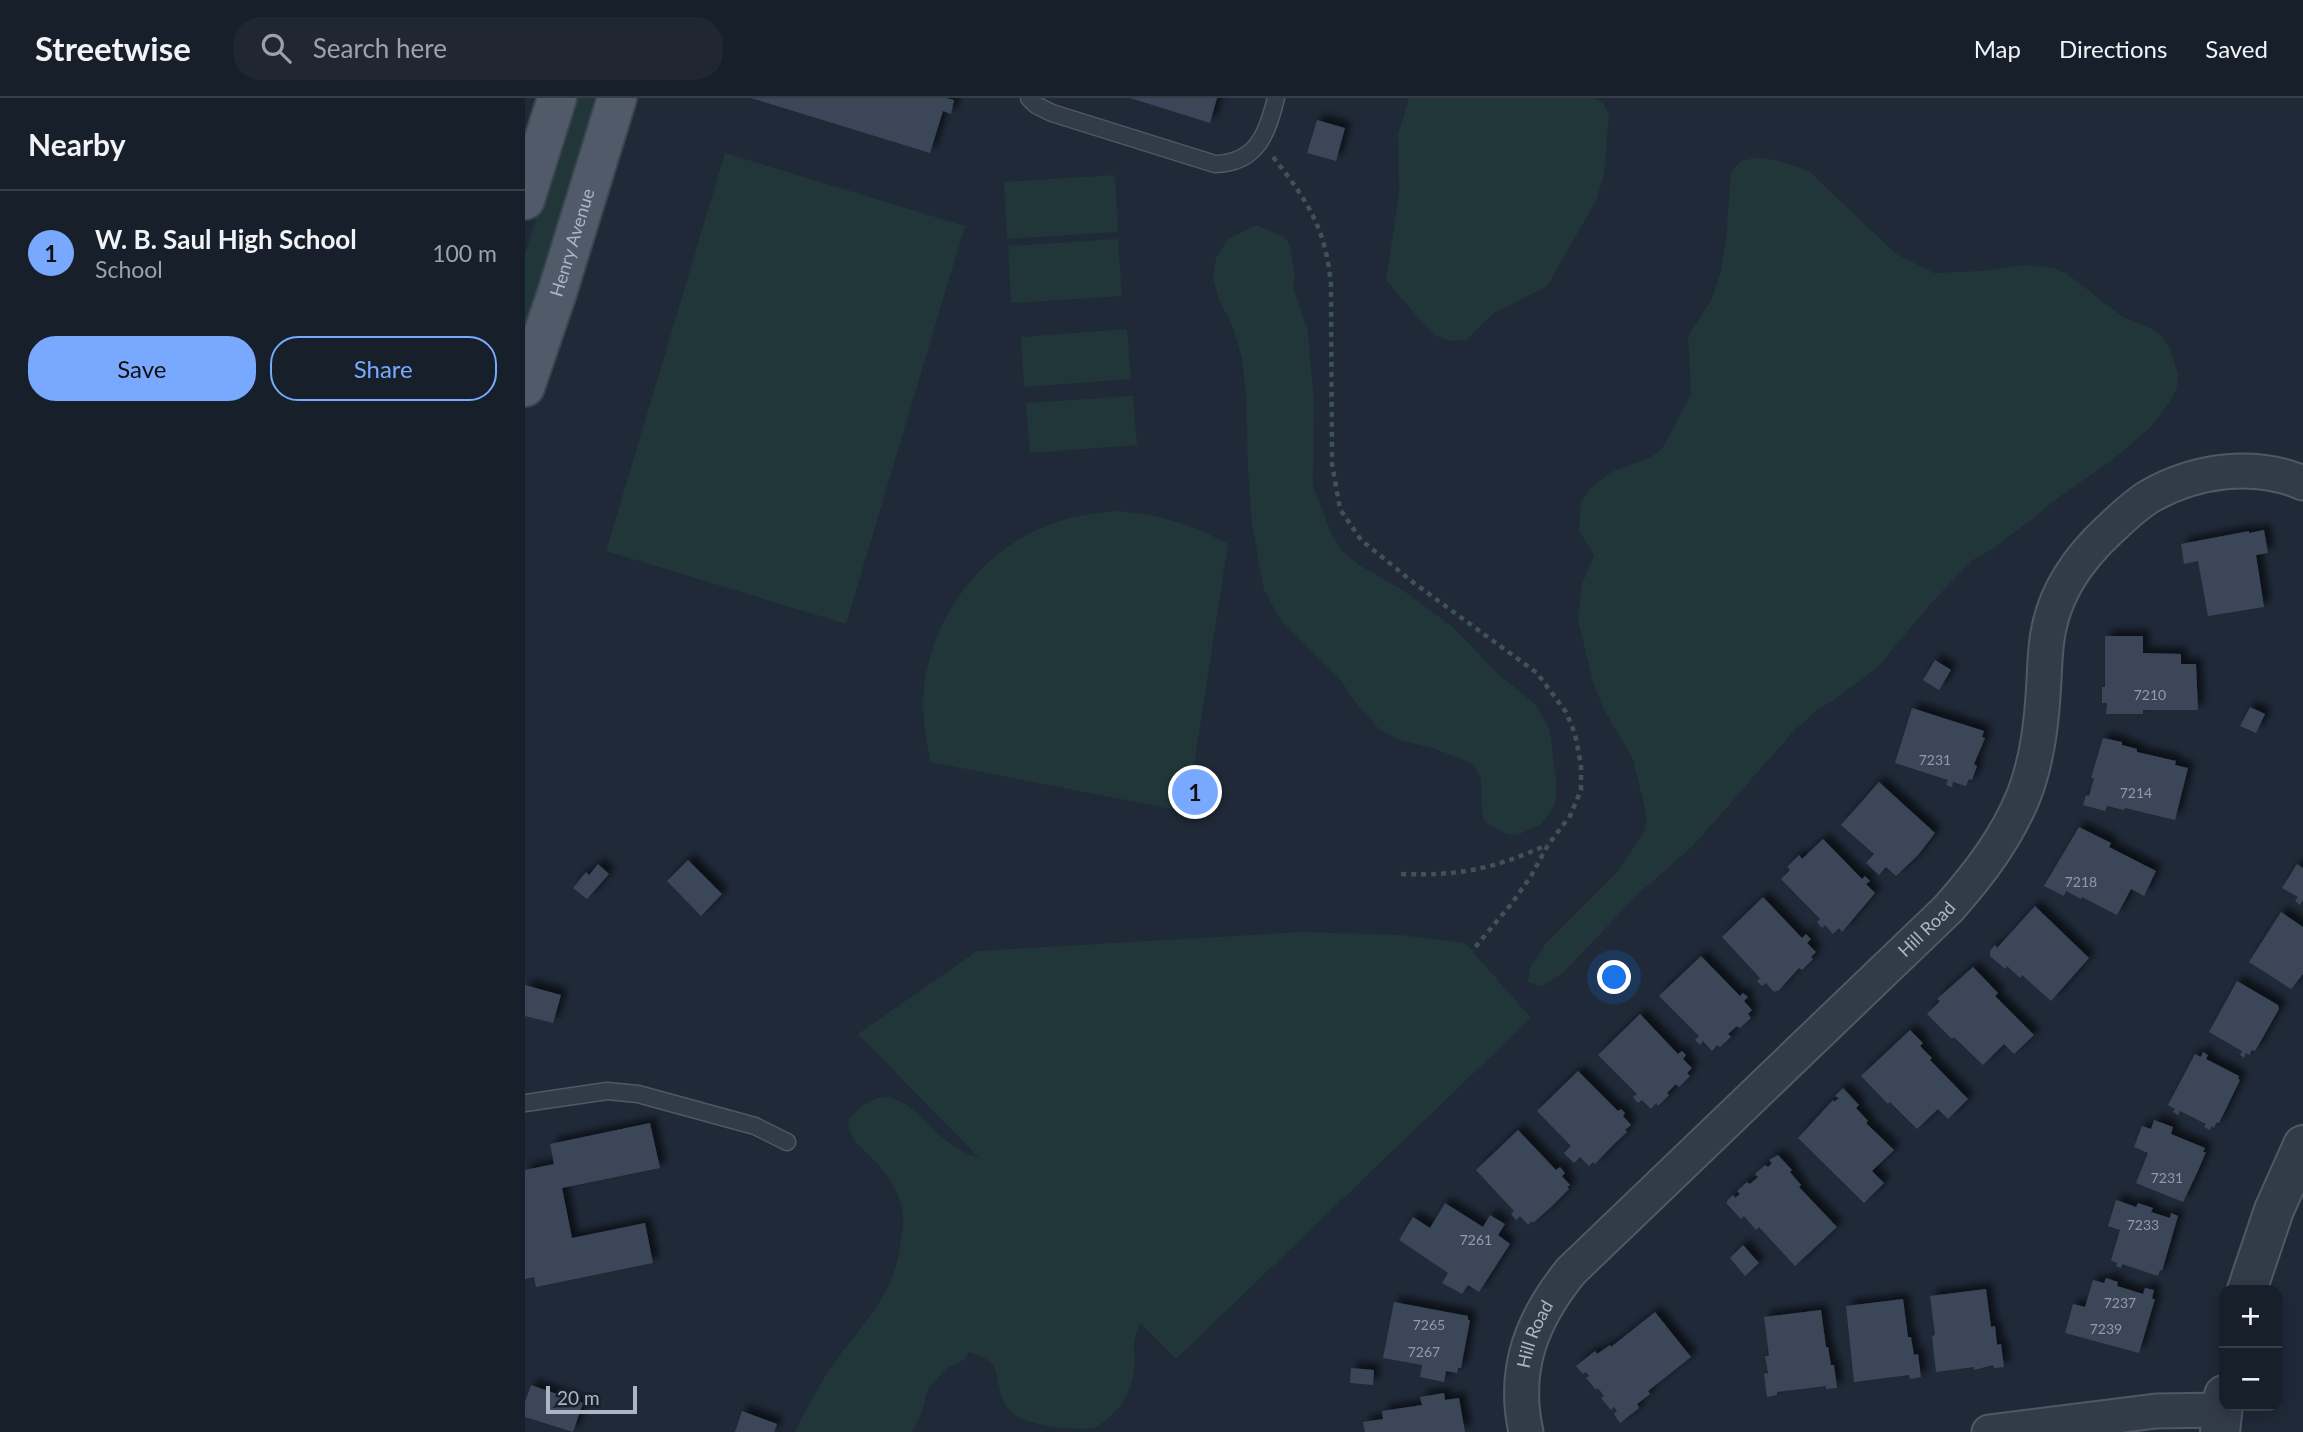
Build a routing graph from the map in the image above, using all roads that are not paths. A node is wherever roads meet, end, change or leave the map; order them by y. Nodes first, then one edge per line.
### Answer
1 (557, 98) edge
2 (617, 98) edge
3 (1030, 98) edge
4 (1276, 98) edge
5 (525, 200) edge
6 (525, 387) edge
7 (2303, 483) edge
8 (525, 1103) edge
9 (787, 1142) dead end
10 (2303, 1145) edge
11 (2249, 1285) edge
12 (2222, 1412) edge
13 (1526, 1432) edge
14 (1989, 1432) edge

1 - 5 main road
2 - 6 main road, Henry Avenue
3 - 4 lane
7 - 13 street, Hill Road
8 - 9 lane
10 - 11 street
12 - 14 street

